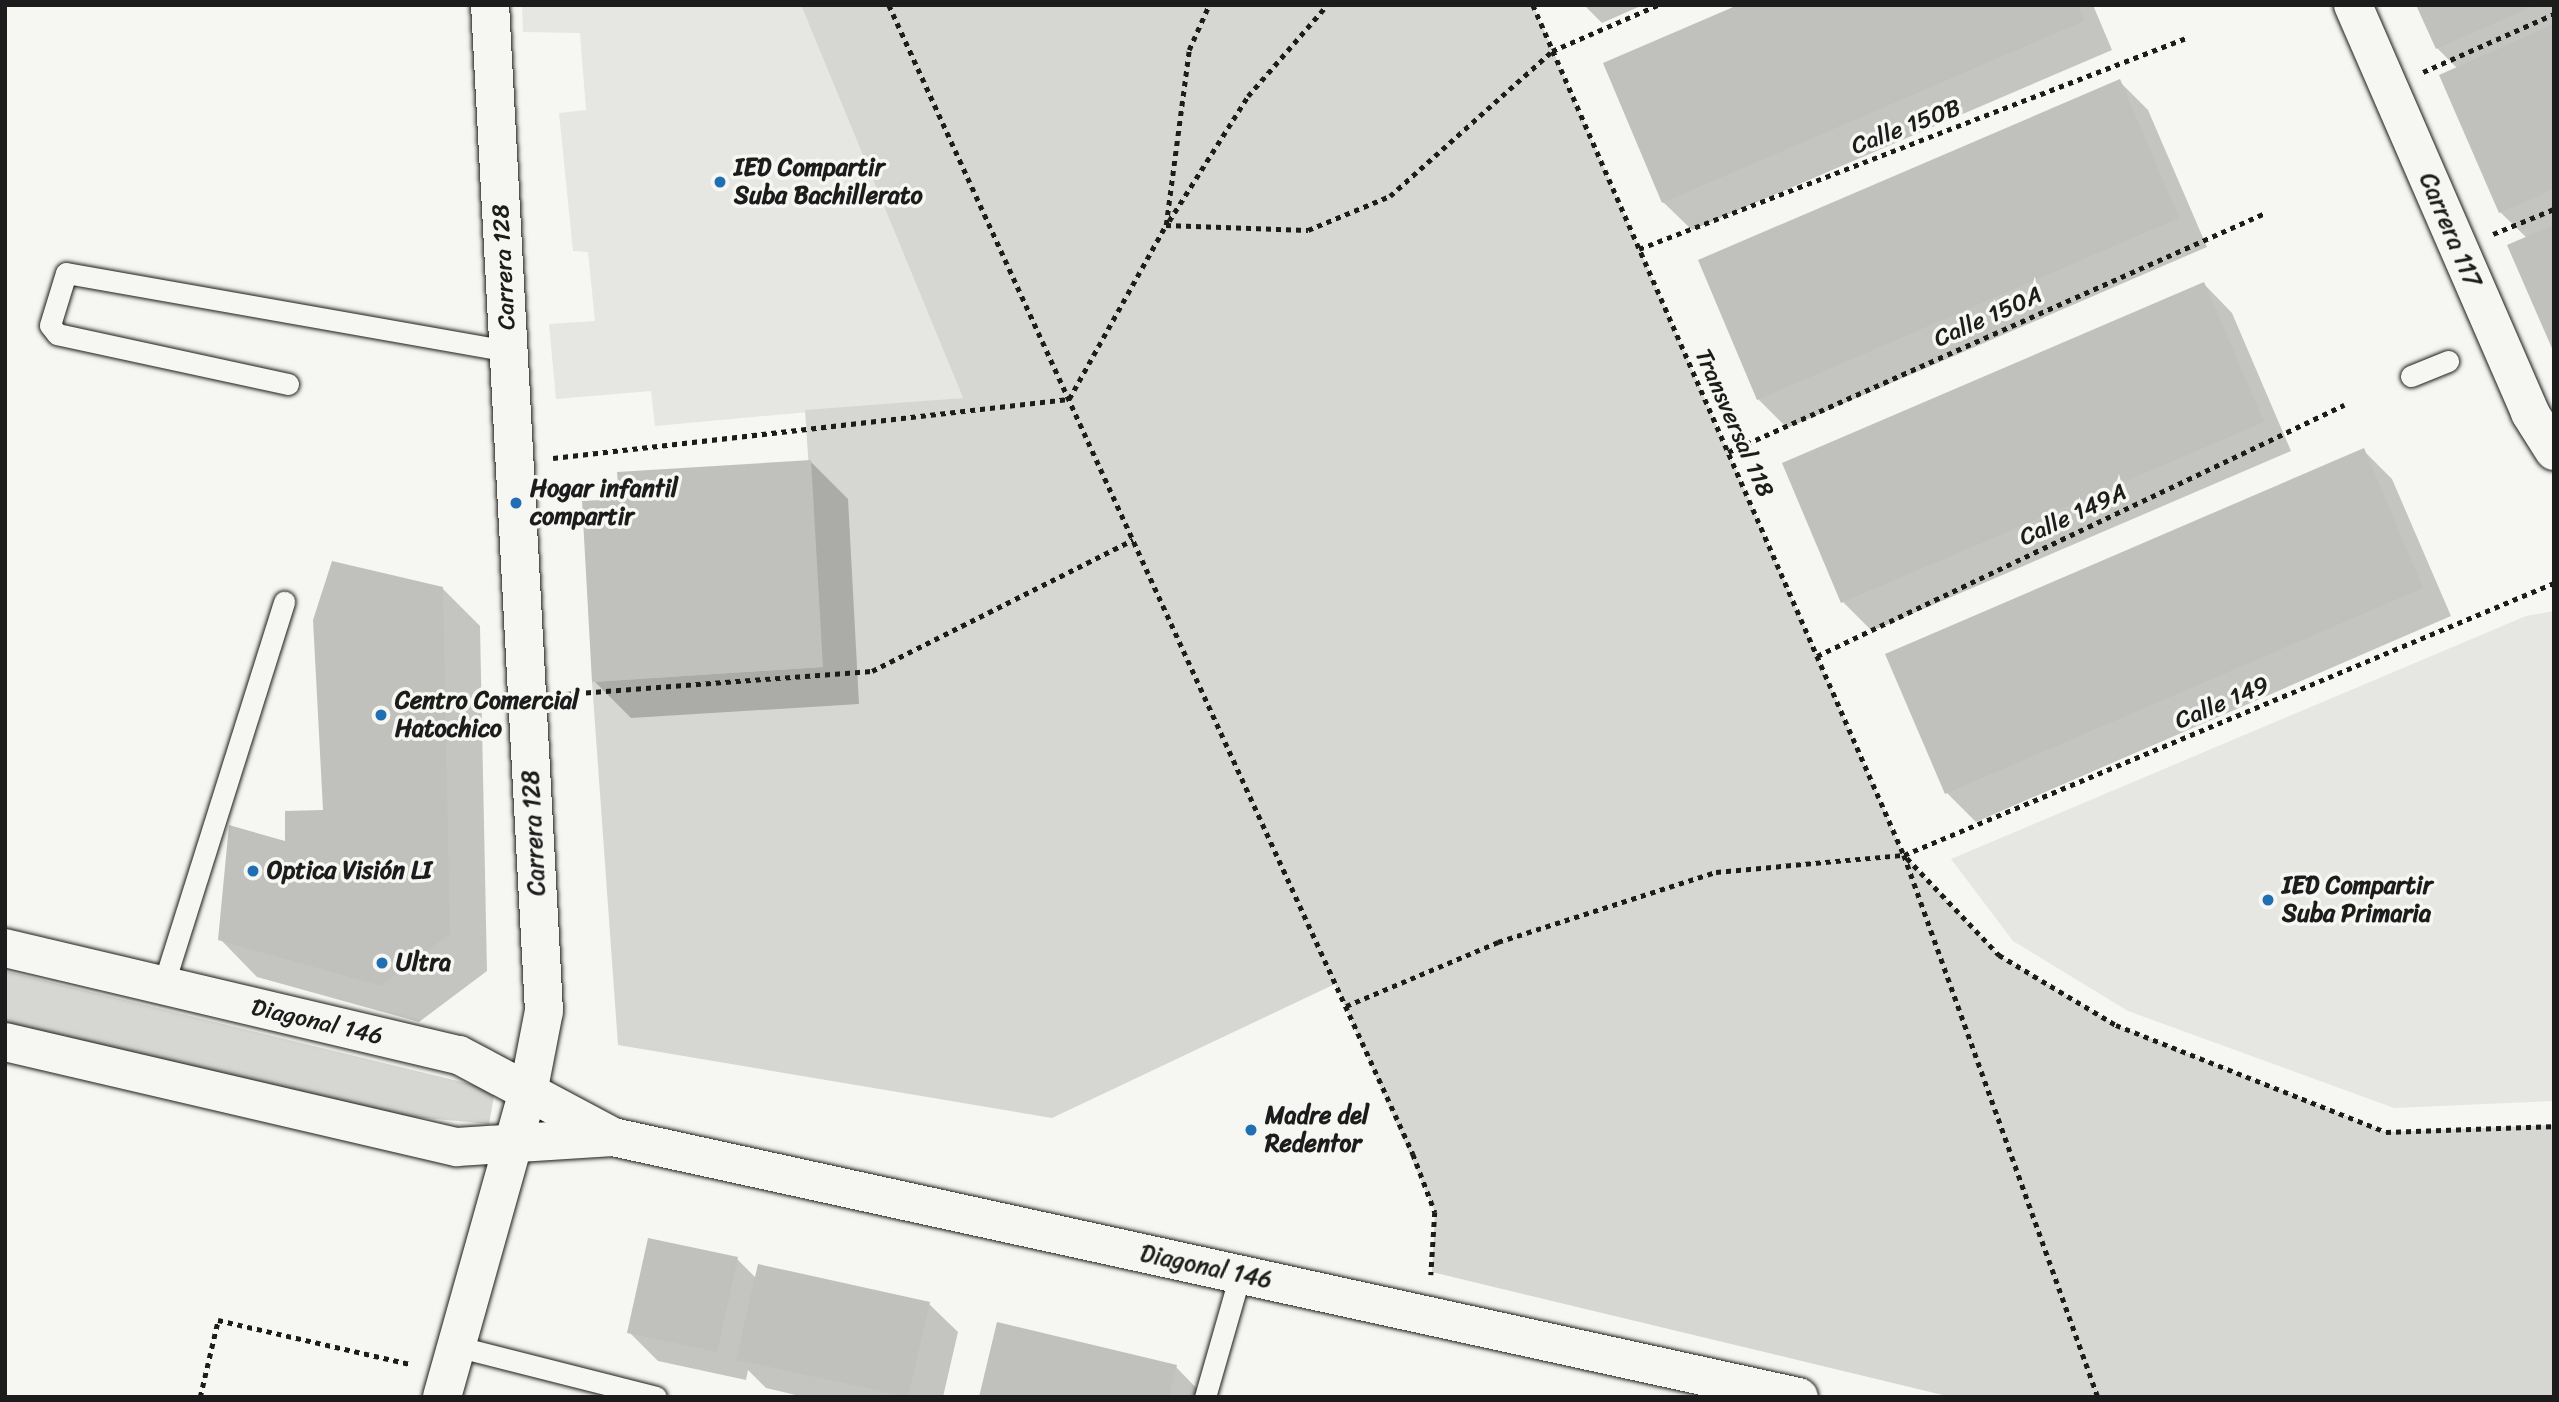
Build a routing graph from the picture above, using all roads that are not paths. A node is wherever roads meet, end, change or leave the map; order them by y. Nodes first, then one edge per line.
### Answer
1 (490, 5) edge
2 (2353, 5) edge
3 (508, 351) junction
4 (2448, 361) dead end
5 (2411, 376) dead end
6 (288, 384) dead end
7 (2554, 451) edge
8 (284, 602) dead end
9 (5, 948) edge
10 (163, 986) junction
11 (5, 1042) edge
12 (529, 1088) junction
13 (613, 1138) junction
14 (511, 1145) junction
15 (1240, 1275) junction
16 (449, 1372) edge
17 (656, 1397) edge
18 (1205, 1397) edge
19 (1799, 1397) edge

1 - 3 street, Carrera 128
2 - 7 street, Carrera 117
3 - 6 lane
3 - 12 street, Carrera 128
4 - 5 lane
8 - 10 lane
9 - 10 street, Diagonal 146
10 - 12 street, Diagonal 146
11 - 14 street, Diagonal 146
12 - 13 street, Diagonal 146
12 - 14 street, Carrera 128
13 - 14 street, Diagonal 146
13 - 15 street, Diagonal 146
14 - 16 street, Carrera 128
15 - 18 lane
15 - 19 street, Diagonal 146
16 - 17 lane

